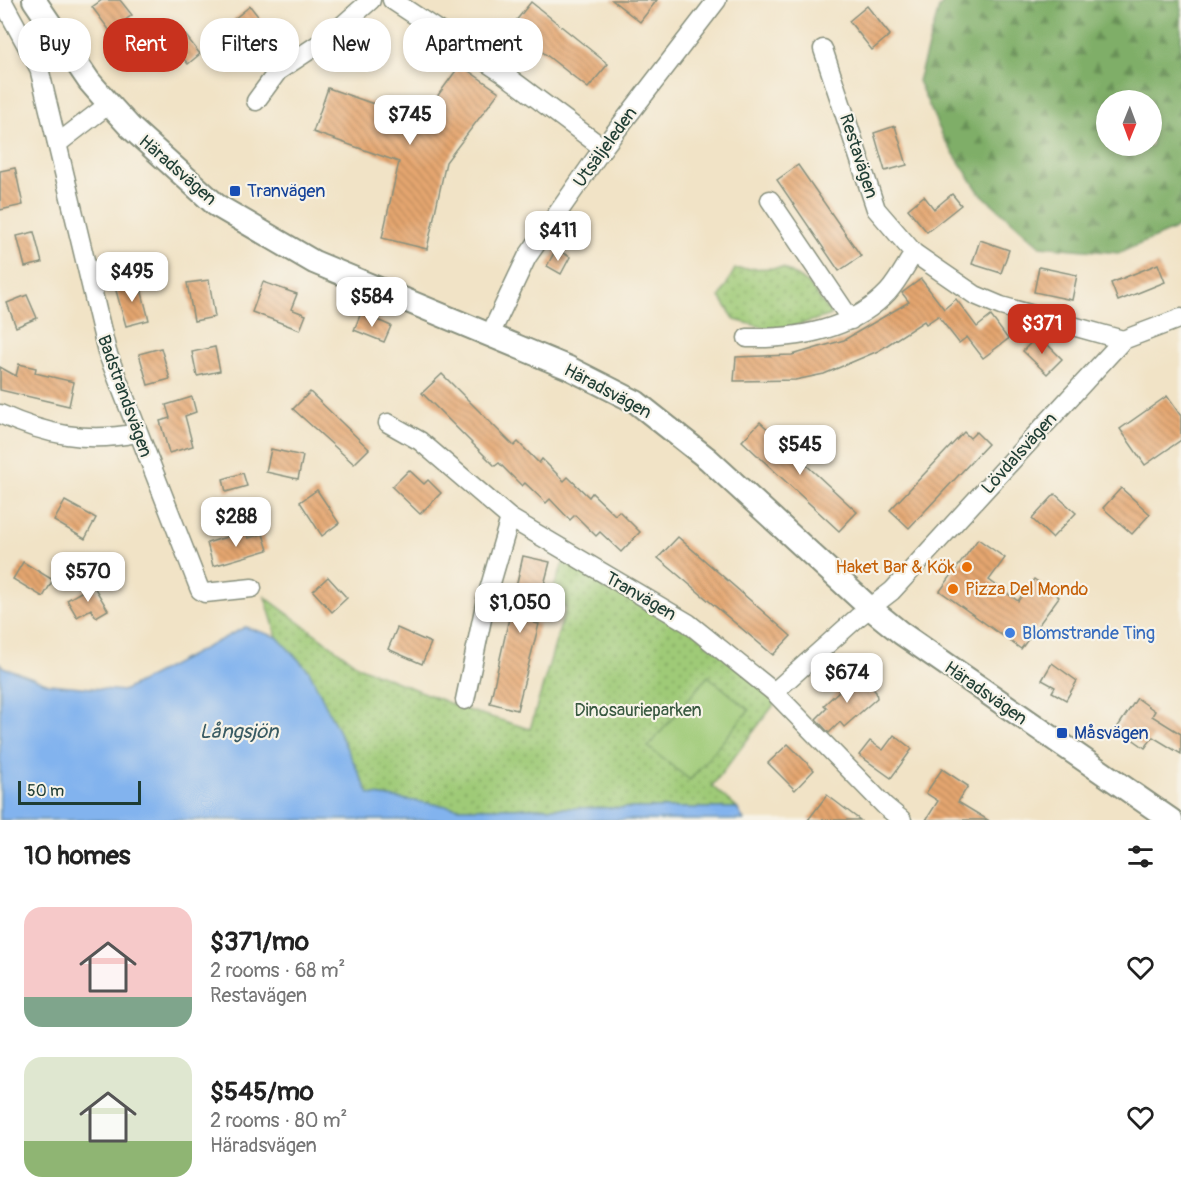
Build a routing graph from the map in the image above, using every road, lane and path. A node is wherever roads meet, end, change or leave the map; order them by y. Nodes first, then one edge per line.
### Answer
1 (2, 0) edge
2 (34, 0) edge
3 (371, 0) edge
4 (392, 0) edge
5 (717, 0) edge
6 (823, 49) dead end
7 (256, 101) dead end
8 (109, 104) junction
9 (57, 144) junction
10 (603, 148) junction
11 (770, 200) dead end
12 (914, 253) junction
13 (1181, 318) edge
14 (851, 320) junction
15 (490, 335) junction
16 (747, 338) dead end
17 (1123, 340) junction
18 (0, 414) edge
19 (388, 423) dead end
20 (137, 433) junction
21 (510, 518) junction
22 (252, 588) dead end
23 (870, 608) junction
24 (774, 692) junction
25 (465, 700) dead end
26 (902, 820) edge
27 (1171, 820) edge

1 - 9 street, Badstrandsvägen
2 - 8 street, Häradsvägen
3 - 7 street
4 - 10 street
5 - 10 street, Utsäljeleden
6 - 12 street, Restavägen
8 - 9 street
8 - 15 street, Häradsvägen
9 - 20 street, Badstrandsvägen
10 - 15 street, Utsäljeleden
11 - 14 street
12 - 14 street
12 - 17 street, Restavägen
13 - 17 street, Lövdalsvägen
14 - 16 street
15 - 23 street, Häradsvägen
17 - 23 street, Lövdalsvägen
18 - 20 street
19 - 21 street, Tranvägen
20 - 22 street, Badstrandsvägen
21 - 24 street, Tranvägen
21 - 25 street
23 - 24 street
23 - 27 street, Häradsvägen
24 - 26 street, Tranvägen

